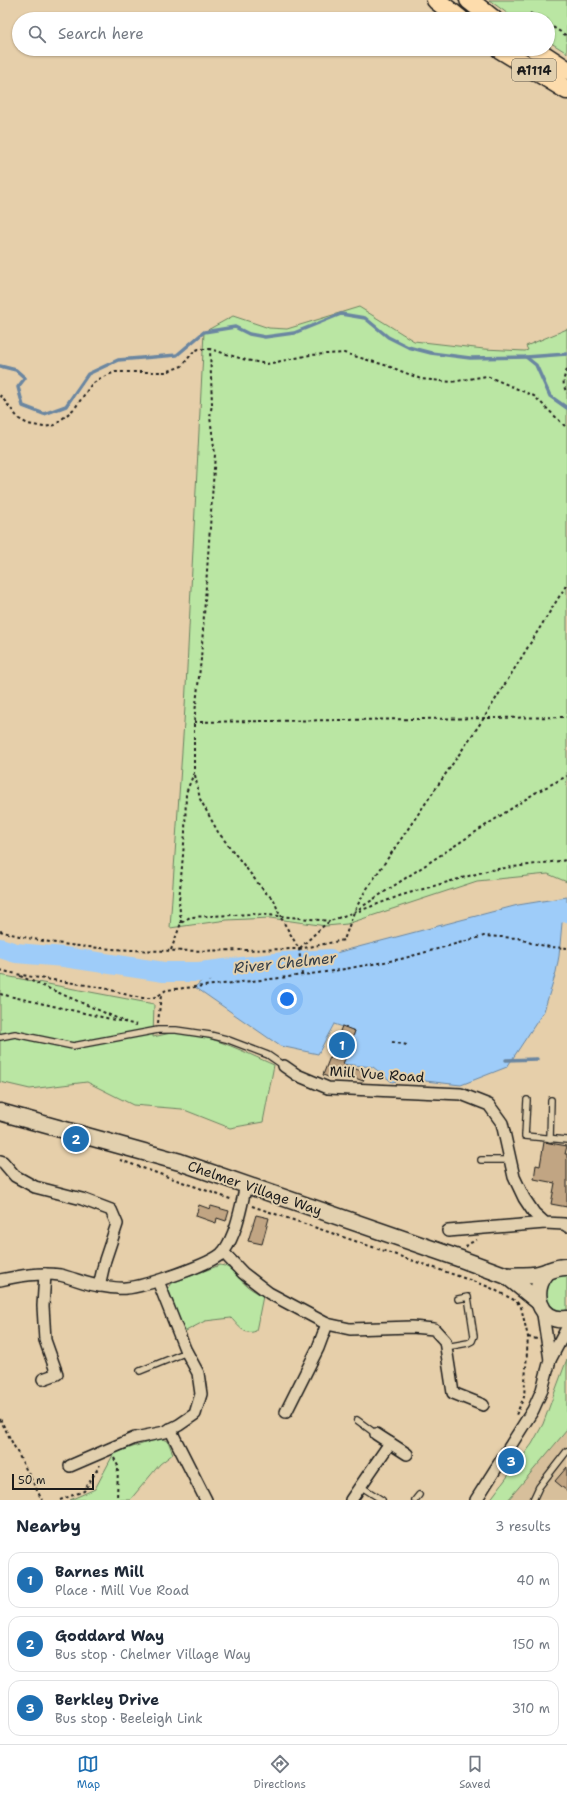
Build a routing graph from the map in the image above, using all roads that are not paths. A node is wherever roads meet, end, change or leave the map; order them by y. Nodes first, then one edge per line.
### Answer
1 (436, 0) edge
2 (468, 0) edge
3 (451, 12) edge
4 (484, 12) edge
5 (511, 56) edge
6 (546, 56) edge
7 (567, 70) edge
8 (567, 90) edge
9 (0, 1037) edge
10 (284, 1066) joint
11 (527, 1100) dead end
12 (551, 1100) dead end
13 (0, 1112) edge
14 (550, 1139) junction
15 (567, 1140) edge
16 (481, 1160) dead end
17 (511, 1160) junction
18 (0, 1161) edge
19 (246, 1185) junction
20 (545, 1223) junction
21 (567, 1226) edge
22 (448, 1231) dead end
23 (223, 1252) junction
24 (559, 1266) edge
25 (45, 1274) junction
26 (507, 1276) junction
27 (0, 1280) edge
28 (158, 1281) junction
29 (99, 1286) junction
30 (458, 1299) dead end
31 (540, 1305) junction
32 (567, 1320) edge
33 (327, 1324) junction
34 (567, 1328) edge
35 (446, 1347) junction
36 (187, 1352) junction
37 (550, 1360) junction
38 (140, 1371) dead end
39 (43, 1379) dead end
40 (483, 1405) dead end
41 (286, 1412) dead end
42 (357, 1420) dead end
43 (170, 1429) junction
44 (376, 1434) joint
45 (390, 1443) junction
46 (567, 1451) edge
47 (407, 1454) dead end
48 (70, 1466) dead end
49 (360, 1486) junction
50 (206, 1500) edge
51 (351, 1500) edge
52 (382, 1500) edge
53 (476, 1500) edge
54 (533, 1500) edge

1 - 3 main road
2 - 4 main road
5 - 8 main road, A1114
6 - 7 main road, A1114
9 - 10 lane, Mill Vue Road
10 - 17 street, Mill Vue Road
11 - 14 lane
12 - 14 lane
13 - 19 street, Chelmer Village Way
14 - 15 lane
16 - 17 lane
17 - 20 street, Mill Vue Road
18 - 29 street
19 - 23 street
19 - 26 street, Chelmer Village Way
20 - 21 street
20 - 22 street
23 - 28 street
23 - 33 street
24 - 26 street, Chelmer Village Way
24 - 31 street, Chelmer Village Way
25 - 27 street
25 - 29 street
25 - 39 street
26 - 31 street, Chelmer Village Way
28 - 29 street
28 - 36 street
30 - 35 lane
31 - 32 street, Chelmer Village Way
31 - 37 street
33 - 35 street
33 - 41 street
34 - 37 street
35 - 40 street
36 - 38 lane
36 - 43 street
37 - 53 street
42 - 44 lane
43 - 48 street
43 - 50 street
44 - 45 street
45 - 47 street
45 - 49 street
46 - 54 lane
49 - 51 street
49 - 52 lane

